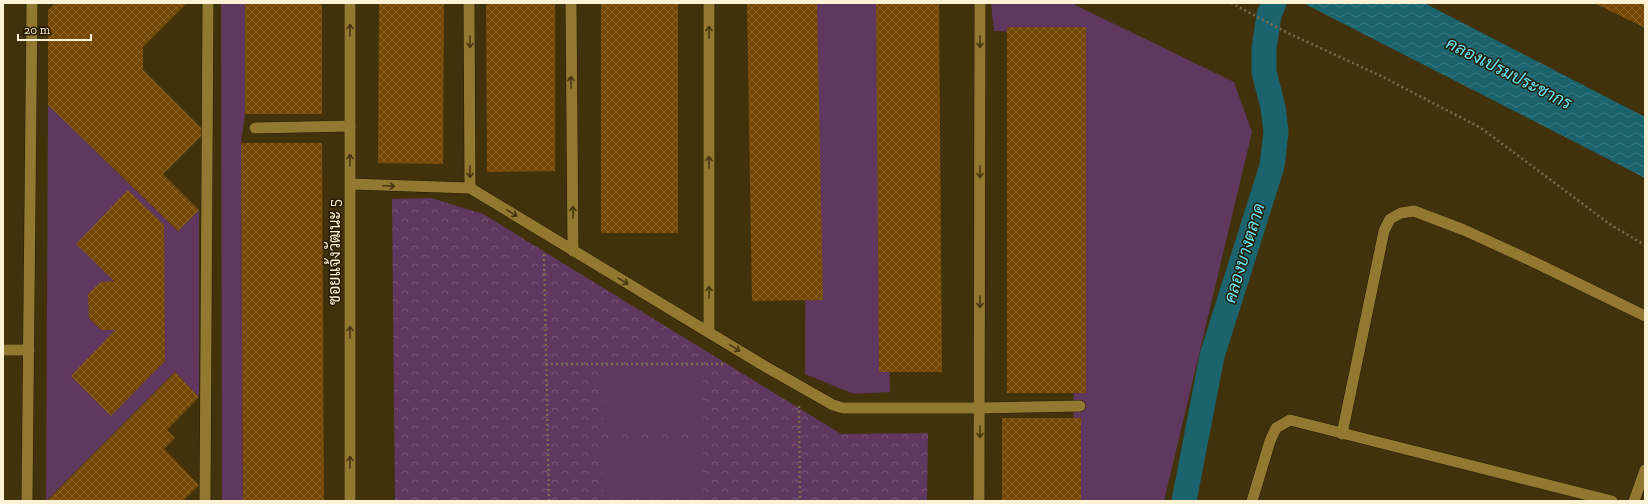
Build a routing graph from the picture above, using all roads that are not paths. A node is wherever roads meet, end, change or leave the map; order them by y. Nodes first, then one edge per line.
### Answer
1 (32, 3) edge
2 (208, 3) edge
3 (350, 3) edge
4 (469, 3) edge
5 (571, 3) edge
6 (709, 3) edge
7 (980, 3) edge
8 (350, 126) junction
9 (256, 128) dead end
10 (350, 184) junction
11 (470, 188) junction
12 (573, 251) junction
13 (1645, 316) edge
14 (709, 331) junction
15 (3, 350) edge
16 (29, 350) junction
17 (1080, 406) dead end
18 (980, 408) junction
19 (1342, 434) junction
20 (1645, 470) edge
21 (27, 501) edge
22 (205, 501) edge
23 (350, 501) edge
24 (980, 501) edge
25 (1252, 501) edge
26 (1612, 501) edge
27 (1634, 501) edge

1 - 16 street
2 - 22 street
8 -> 3 street, ซอยแจ้งวัฒนะ 5
4 -> 11 street
12 -> 5 street
14 -> 6 street
7 -> 18 street
8 - 9 street
10 -> 8 street, ซอยแจ้งวัฒนะ 5
10 -> 11 street
23 -> 10 street, ซอยแจ้งวัฒนะ 5
11 -> 12 street
12 -> 14 street
13 - 19 street
14 -> 18 street
15 - 16 street
16 - 21 street
17 - 18 street
18 -> 24 street
19 - 25 street
19 - 26 street
20 - 27 street

